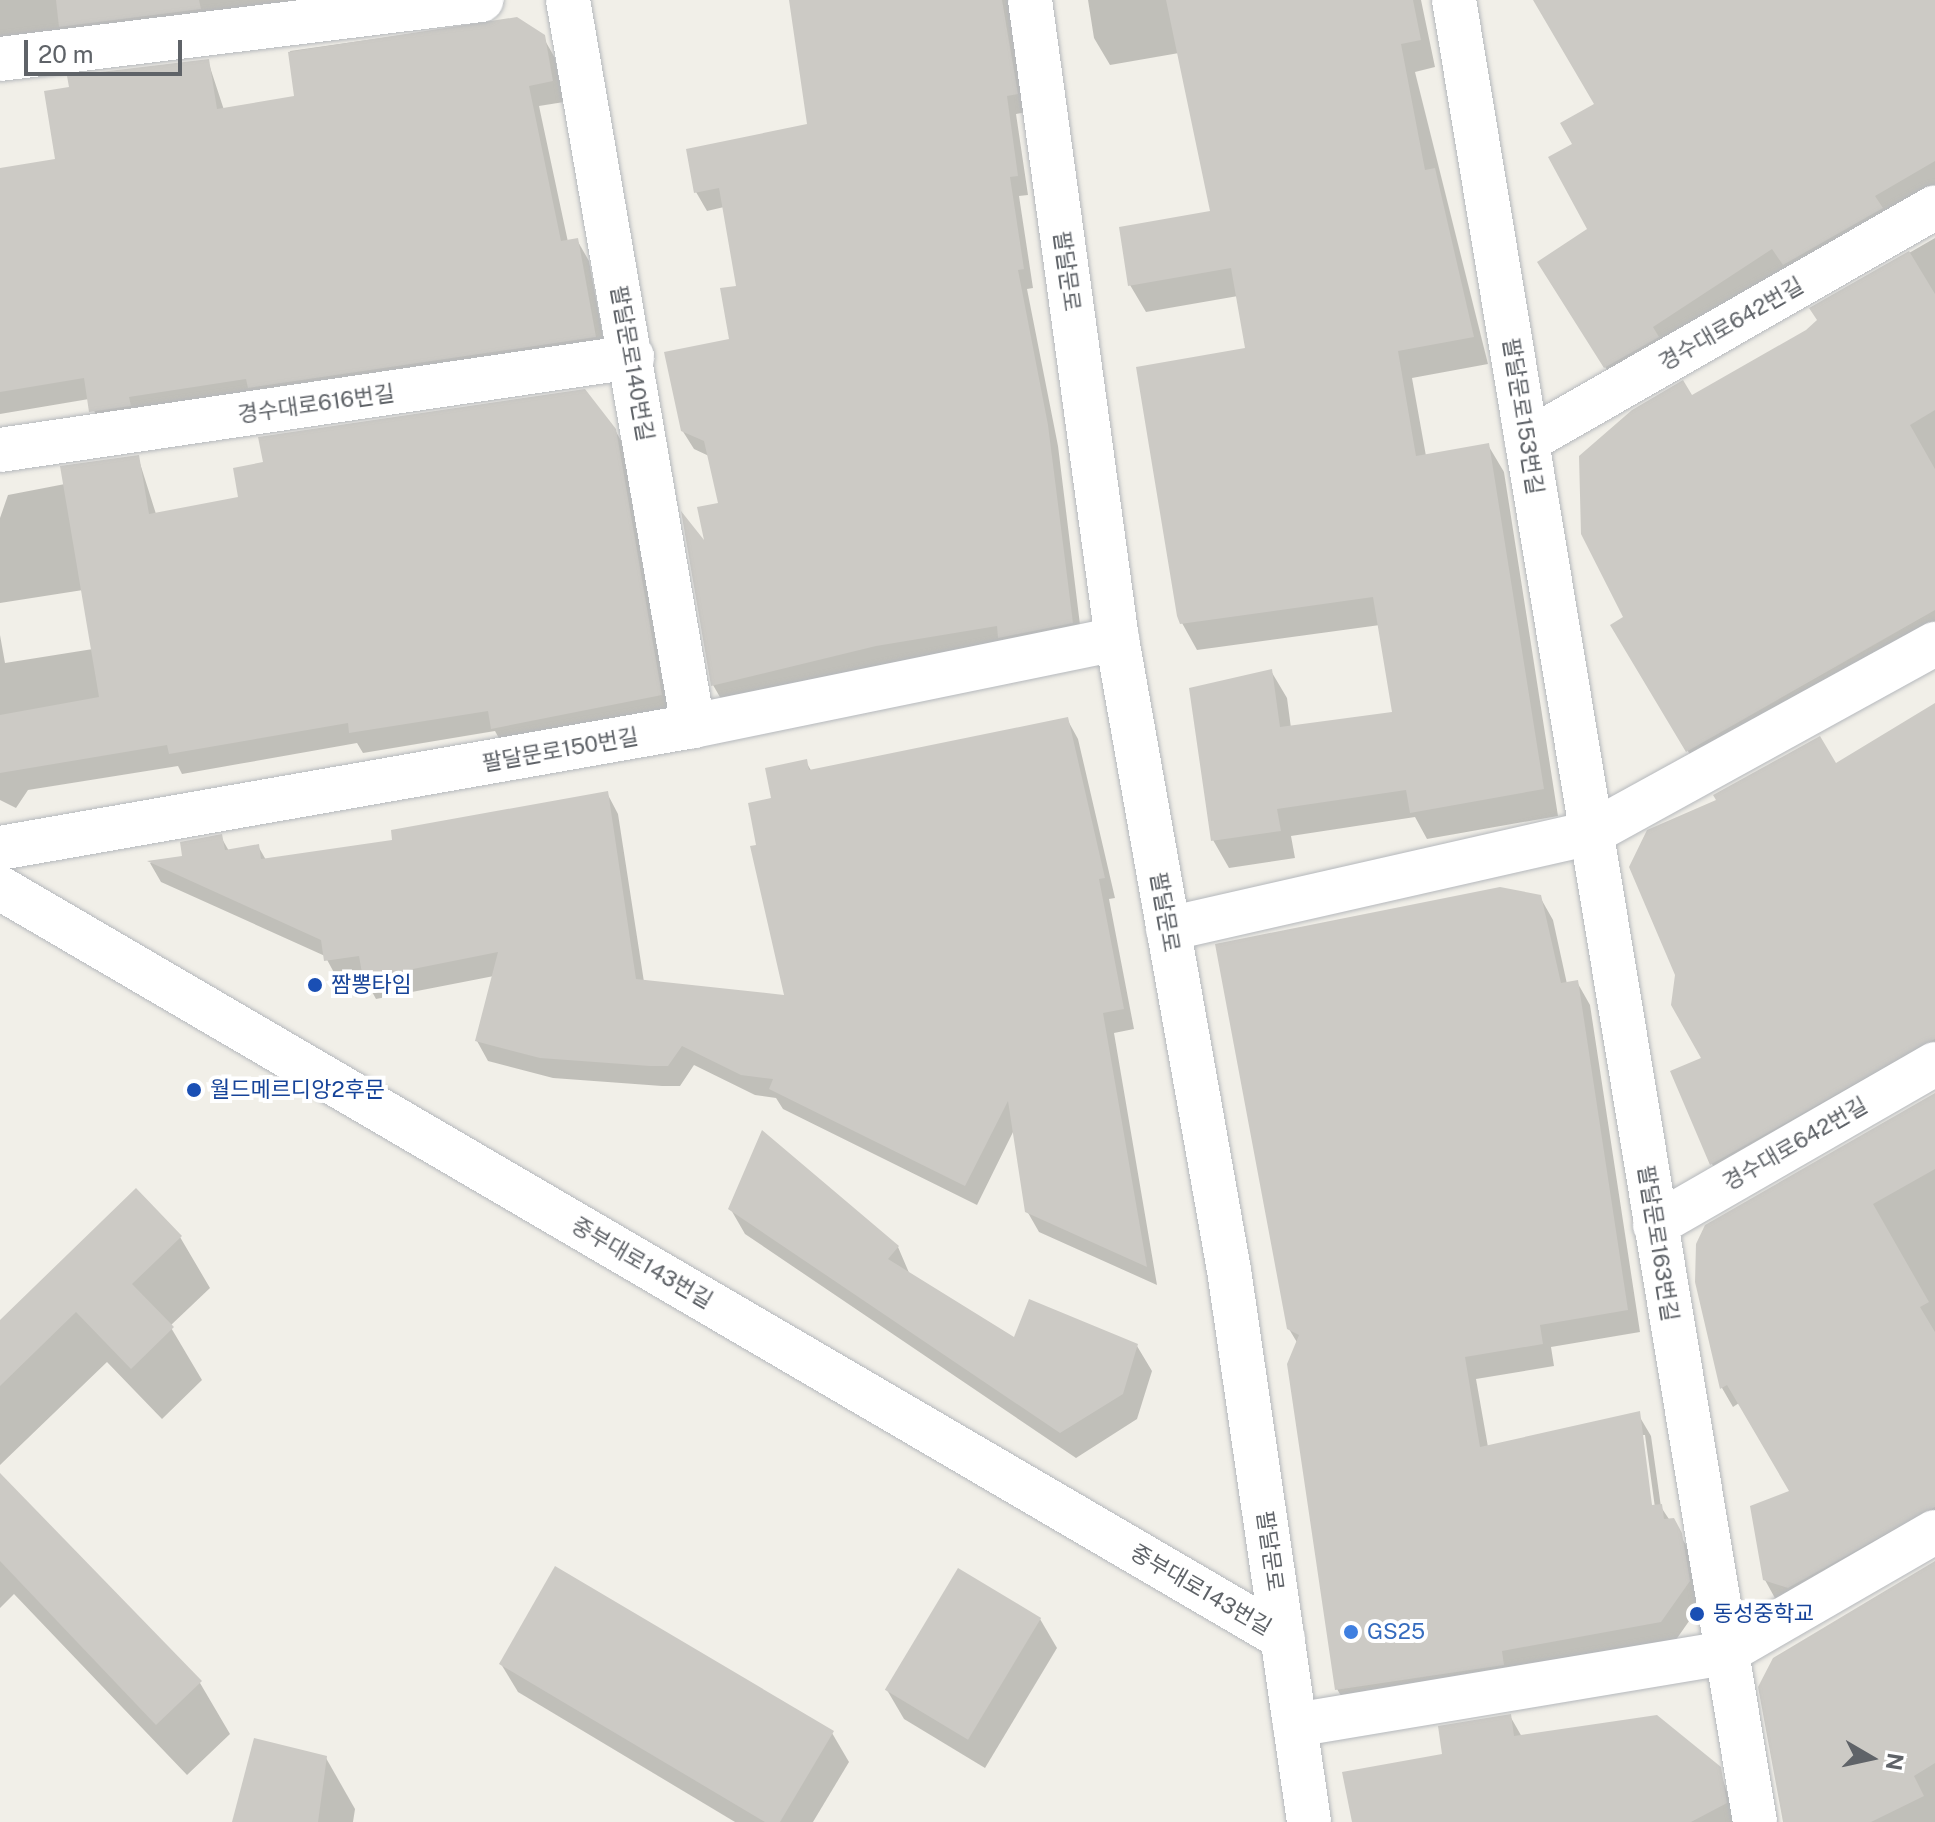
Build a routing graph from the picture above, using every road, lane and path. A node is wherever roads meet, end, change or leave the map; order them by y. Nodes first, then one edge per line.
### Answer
1 (481, 0) edge
2 (568, 0) edge
3 (1030, 0) edge
4 (1454, 0) edge
5 (0, 59) edge
6 (1935, 207) edge
7 (632, 357) junction
8 (1527, 441) junction
9 (0, 450) edge
10 (1117, 639) junction
11 (1935, 644) edge
12 (693, 726) junction
13 (1591, 833) junction
14 (0, 848) edge
15 (0, 888) edge
16 (1168, 929) junction
17 (1935, 1064) edge
18 (1655, 1225) junction
19 (1935, 1532) edge
20 (1283, 1638) junction
21 (1725, 1653) junction
22 (1295, 1725) junction
23 (1309, 1822) edge
24 (1755, 1822) edge

1 - 5 street
2 - 7 street, 팔달문로140번길
3 - 10 street, 팔달문로
4 - 8 street, 팔달문로153번길
6 - 8 street, 경수대로642번길
7 - 9 street, 경수대로616번길
7 - 12 street, 팔달문로140번길
8 - 13 street, 팔달문로153번길
10 - 12 street, 팔달문로150번길
10 - 16 street, 팔달문로
11 - 13 street
12 - 14 street, 팔달문로150번길
13 - 16 street
13 - 18 street, 팔달문로163번길
15 - 20 street, 중부대로143번길
16 - 20 street, 팔달문로
17 - 18 street, 경수대로642번길
18 - 21 street, 팔달문로163번길
19 - 21 street
20 - 22 street, 팔달문로
21 - 22 street
21 - 24 street, 팔달문로163번길
22 - 23 street, 팔달문로

